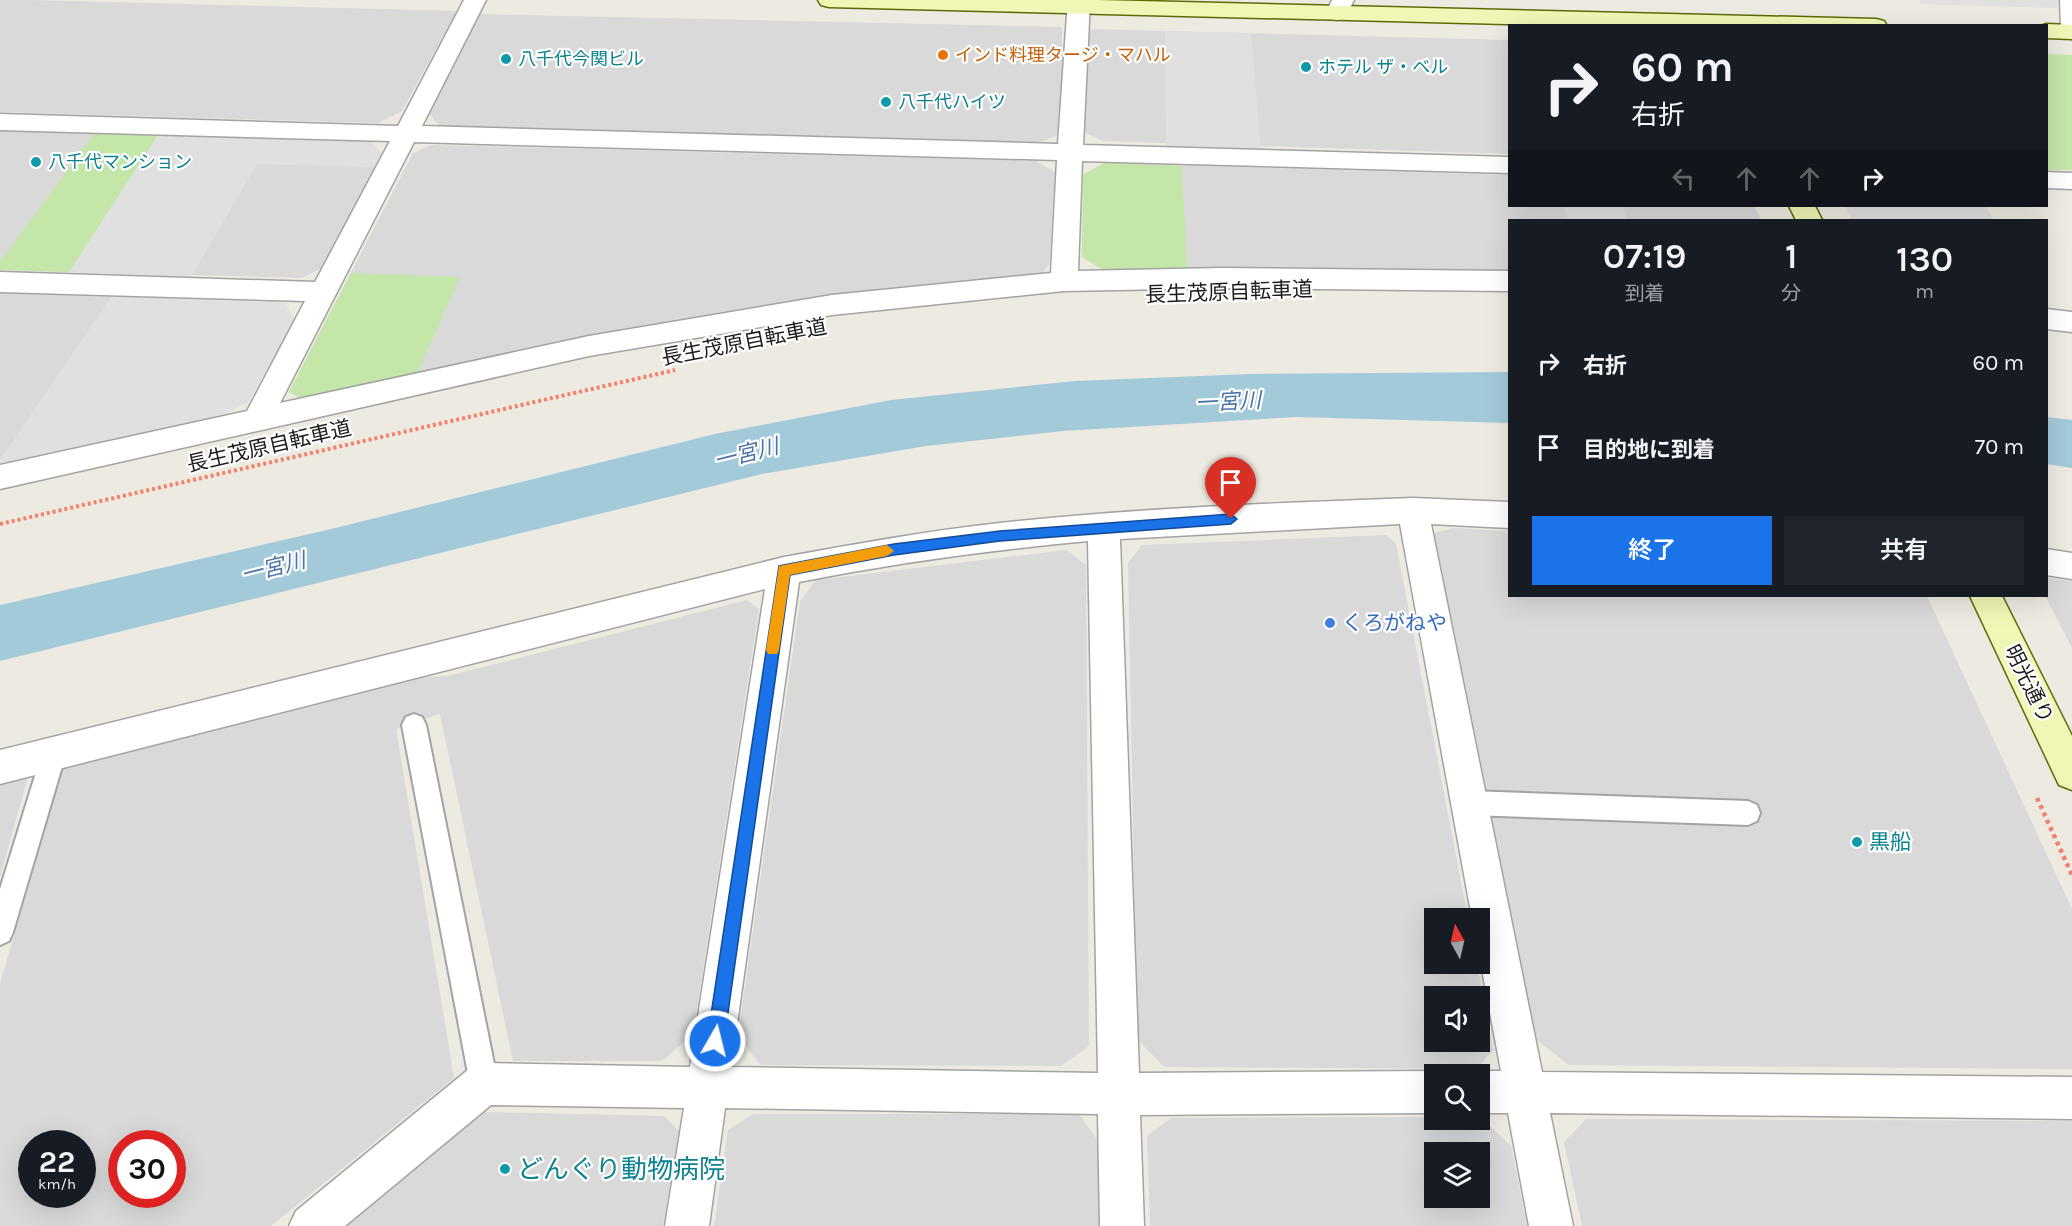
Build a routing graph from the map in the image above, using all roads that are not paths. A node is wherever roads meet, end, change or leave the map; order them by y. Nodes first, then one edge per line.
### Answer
1 (475, 0) edge
2 (829, 0) edge
3 (1778, 0) edge
4 (2071, 0) edge
5 (1079, 3) edge
6 (1340, 6) edge
7 (1748, 24) edge
8 (1771, 24) edge
9 (2048, 31) edge
10 (2072, 32) edge
11 (0, 122) edge
12 (406, 134) junction
13 (1070, 153) junction
14 (1508, 165) edge
15 (2048, 180) edge
16 (2072, 181) edge
17 (1064, 280) junction
18 (1508, 281) edge
19 (0, 282) edge
20 (324, 292) junction
21 (2048, 319) edge
22 (2072, 322) edge
23 (257, 420) junction
24 (0, 477) edge
25 (1413, 511) junction
26 (1508, 515) edge
27 (1104, 527) junction
28 (2048, 562) edge
29 (2072, 566) edge
30 (784, 570) junction
31 (1986, 597) edge
32 (414, 725) dead end
33 (54, 753) junction
34 (0, 767) edge
35 (2072, 773) edge
36 (1470, 803) junction
37 (1748, 813) dead end
38 (0, 932) edge
39 (484, 1084) junction
40 (708, 1089) junction
41 (1424, 1092) edge
42 (1490, 1092) edge
43 (1524, 1092) junction
44 (1119, 1094) junction
45 (2072, 1098) edge
46 (311, 1226) edge
47 (687, 1226) edge
48 (1122, 1226) edge
49 (1551, 1226) edge

1 - 12 street
2 - 5 street
3 - 8 street
4 - 10 street
5 - 6 street
5 - 13 street
6 - 7 street
9 - 10 street
11 - 12 street
12 - 13 street
12 - 20 street
13 - 14 street
13 - 17 street
15 - 16 street
17 - 18 street
17 - 23 street
19 - 20 street
20 - 23 street
21 - 22 street
23 - 24 street
25 - 26 street
25 - 27 street
25 - 36 street
27 - 30 street
27 - 44 street
28 - 29 street
30 - 33 street
30 - 40 street
31 - 35 street, 明光通り
32 - 39 lane
33 - 34 street
33 - 38 lane
36 - 37 lane
36 - 43 street
39 - 40 street
39 - 46 street
40 - 44 street
40 - 47 street
41 - 44 street
42 - 43 street
43 - 45 street
43 - 49 street
44 - 48 street

